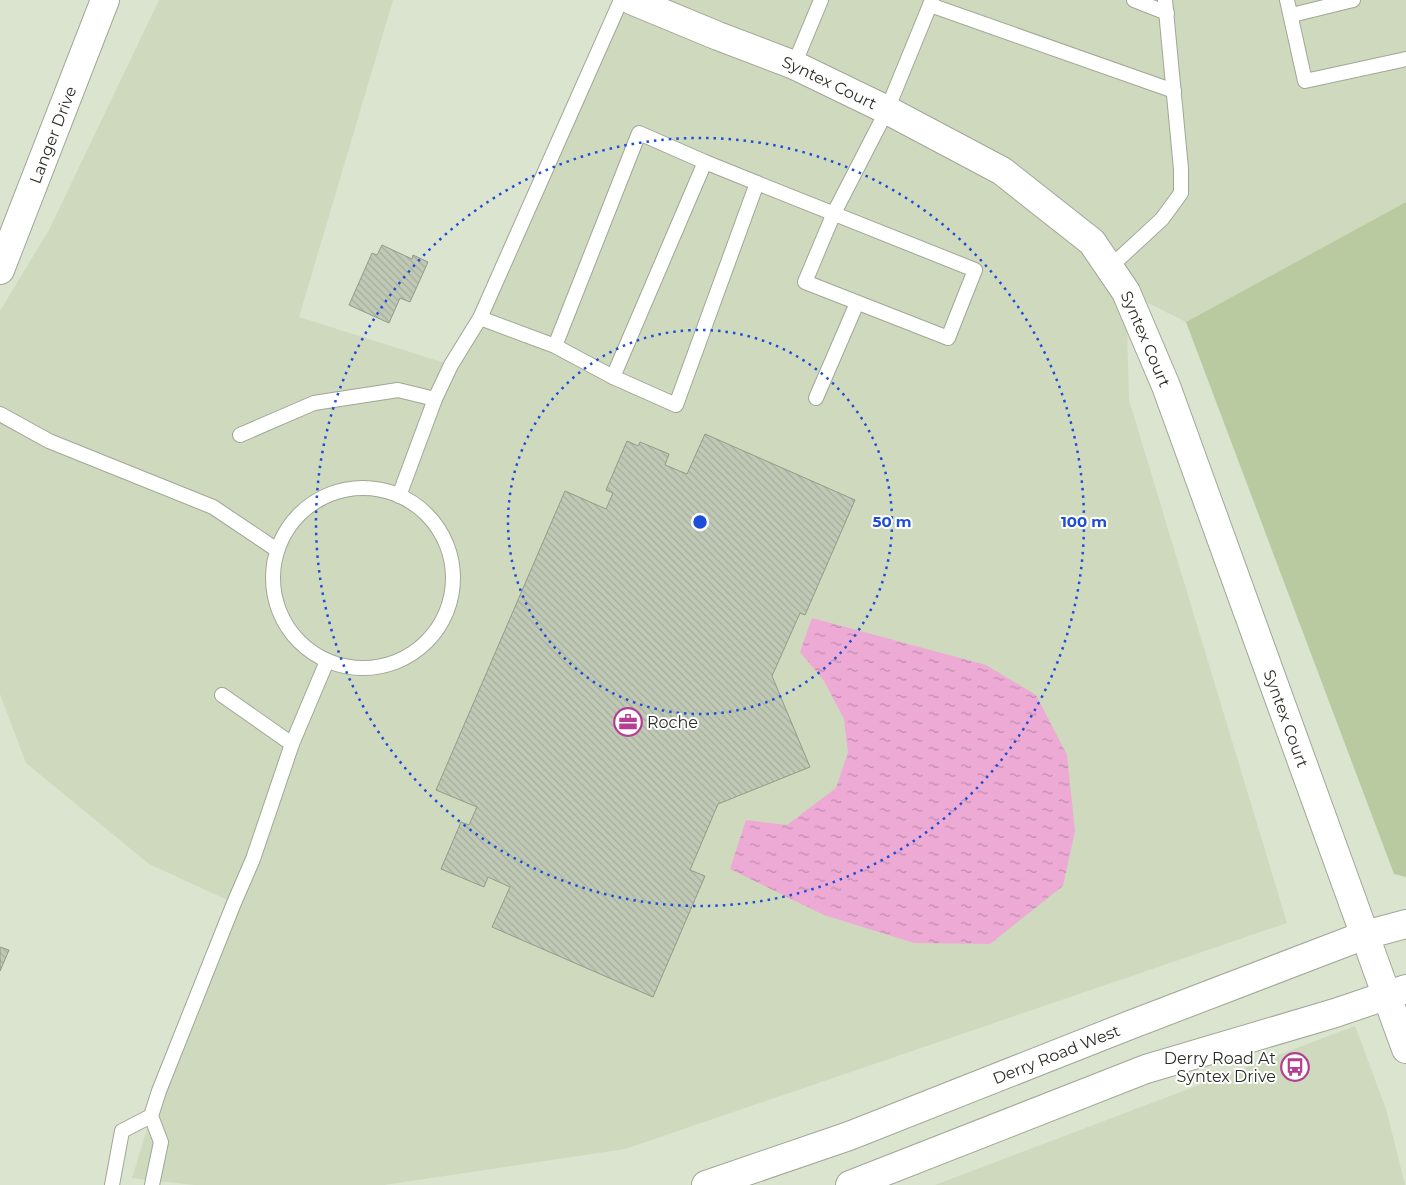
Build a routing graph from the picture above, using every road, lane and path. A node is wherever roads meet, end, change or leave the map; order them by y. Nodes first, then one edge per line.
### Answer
1 (105, 0) edge
2 (621, 0) edge
3 (631, 0) edge
4 (821, 0) edge
5 (1134, 0) edge
6 (1287, 0) edge
7 (1353, 0) edge
8 (931, 3) edge
9 (1166, 7) edge
10 (1292, 15) junction
11 (1406, 59) edge
12 (794, 65) junction
13 (1174, 91) junction
14 (887, 110) junction
15 (705, 162) junction
16 (758, 183) junction
17 (834, 213) junction
18 (1108, 268) junction
19 (0, 270) edge
20 (857, 303) junction
21 (480, 318) junction
22 (555, 346) junction
23 (613, 377) junction
24 (816, 398) dead end
25 (435, 399) junction
26 (0, 414) edge
27 (240, 435) dead end
28 (399, 496) junction
29 (277, 550) junction
30 (327, 661) junction
31 (222, 695) dead end
32 (292, 744) junction
33 (1406, 924) edge
34 (1365, 935) junction
35 (1396, 992) edge
36 (1406, 1048) edge
37 (151, 1116) junction
38 (112, 1185) edge
39 (152, 1185) edge
40 (706, 1185) edge
41 (850, 1185) edge

1 - 19 street, Langer Drive
2 - 21 lane
3 - 12 street, Syntex Court
4 - 12 lane
5 - 9 lane
6 - 10 lane
7 - 10 lane
8 - 13 lane
8 - 14 lane
9 - 13 lane
10 - 11 lane
12 - 14 street, Syntex Court
13 - 18 lane
14 - 17 lane
14 - 18 street, Syntex Court
15 - 16 lane
15 - 22 lane
15 - 23 lane
16 - 17 lane
16 - 23 lane
17 - 20 lane
17 - 20 lane
18 - 34 street, Syntex Court
20 - 24 lane
21 - 22 lane
21 - 25 lane
22 - 23 lane
25 - 27 lane
25 - 28 lane
26 - 29 lane
28 - 29 lane
28 - 30 lane
29 - 30 lane
30 - 32 lane
31 - 32 lane
32 - 37 lane
33 - 34 street, Derry Road West
34 - 35 street, Syntex Court
34 - 40 street, Derry Road West
35 - 36 street, Syntex Court
35 - 41 street
37 - 38 lane
37 - 39 lane

